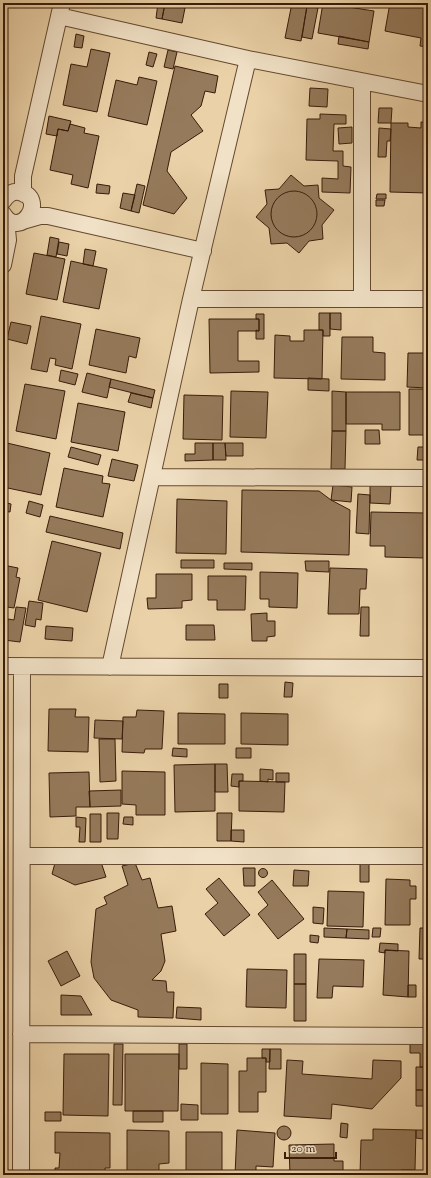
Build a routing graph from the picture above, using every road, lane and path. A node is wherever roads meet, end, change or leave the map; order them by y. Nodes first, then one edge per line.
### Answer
1 (60, 10) edge
2 (248, 59) junction
3 (362, 82) junction
4 (428, 94) edge
5 (13, 198) edge
6 (48, 216) junction
7 (14, 219) edge
8 (203, 251) junction
9 (3, 265) edge
10 (191, 299) junction
11 (362, 299) junction
12 (428, 299) edge
13 (152, 477) junction
14 (428, 478) edge
15 (3, 666) edge
16 (22, 666) junction
17 (110, 667) junction
18 (428, 668) edge
19 (22, 856) junction
20 (428, 856) edge
21 (21, 1034) junction
22 (428, 1036) edge
23 (21, 1175) edge

1 - 2 street
1 - 5 street
2 - 3 street
2 - 8 street
3 - 4 street
3 - 11 street
5 - 6 street
5 - 7 street
6 - 7 street
6 - 8 street
7 - 9 street
8 - 10 street
10 - 11 street
10 - 13 street
11 - 12 street
13 - 14 street
13 - 17 street
15 - 16 street
16 - 17 street
16 - 19 street
17 - 18 street
19 - 20 street
19 - 21 street
21 - 22 street
21 - 23 street

